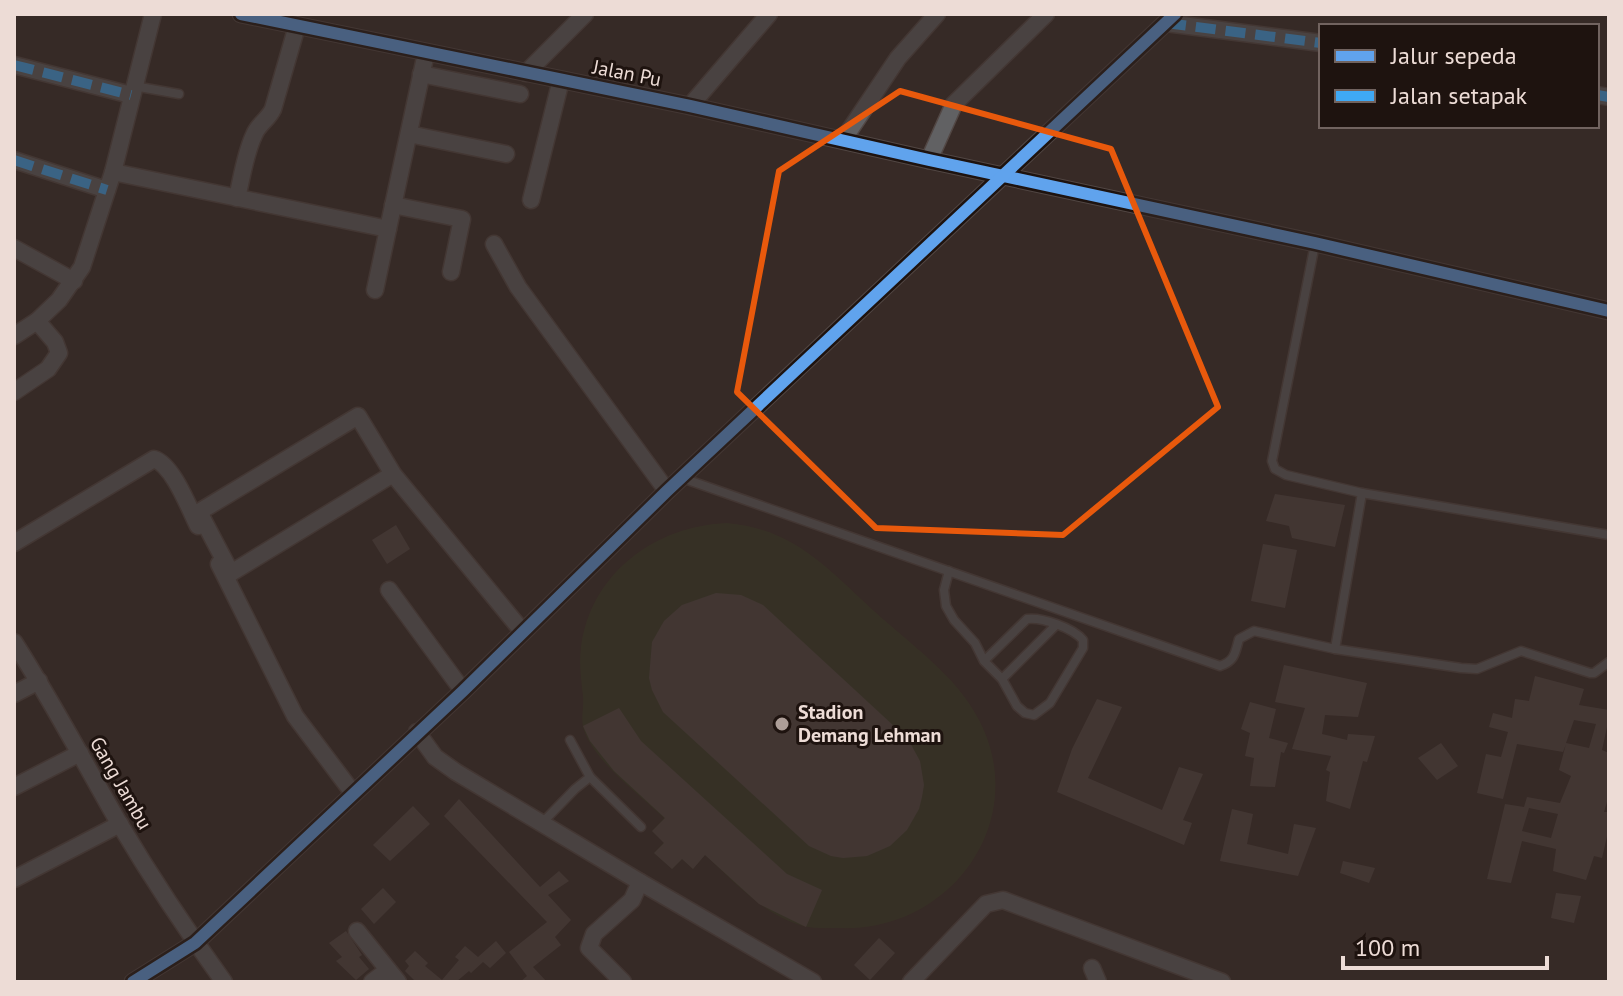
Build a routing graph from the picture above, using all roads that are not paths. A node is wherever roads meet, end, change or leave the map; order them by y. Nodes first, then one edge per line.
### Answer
1 (153, 14) edge
2 (241, 14) edge
3 (323, 14) edge
4 (585, 14) edge
5 (769, 14) edge
6 (937, 14) edge
7 (1046, 14) edge
8 (1166, 17) edge
9 (304, 28) junction
10 (1319, 43) edge
11 (426, 53) junction
12 (14, 65) edge
13 (526, 73) junction
14 (421, 74) junction
15 (561, 80) junction
16 (132, 91) junction
17 (179, 94) dead end
18 (520, 94) dead end
19 (690, 106) junction
20 (409, 134) junction
21 (843, 140) junction
22 (506, 154) dead end
23 (14, 160) edge
24 (929, 160) junction
25 (113, 172) junction
26 (1006, 175) junction
27 (107, 190) junction
28 (237, 198) junction
29 (531, 200) dead end
30 (393, 205) junction
31 (388, 229) junction
32 (1315, 243) junction
33 (494, 244) dead end
34 (14, 248) edge
35 (451, 272) dead end
36 (74, 281) junction
37 (375, 290) dead end
38 (1609, 311) edge
39 (37, 321) junction
40 (14, 336) edge
41 (14, 392) edge
42 (393, 474) junction
43 (682, 477) junction
44 (667, 491) junction
45 (1362, 493) junction
46 (1609, 535) edge
47 (14, 543) edge
48 (949, 571) junction
49 (389, 590) dead end
50 (1055, 626) junction
51 (523, 632) junction
52 (14, 642) edge
53 (1335, 649) junction
54 (984, 661) junction
55 (1609, 662) edge
56 (1002, 679) junction
57 (39, 681) junction
58 (463, 691) junction
59 (14, 694) edge
60 (417, 732) junction
61 (570, 740) dead end
62 (80, 753) junction
63 (590, 777) junction
64 (14, 787) edge
65 (353, 793) junction
66 (542, 823) junction
67 (120, 824) junction
68 (641, 827) dead end
69 (14, 879) edge
70 (640, 882) junction
71 (357, 931) dead end
72 (195, 943) junction
73 (393, 976) edge
74 (133, 982) edge
75 (224, 982) edge
76 (372, 982) edge
77 (623, 982) edge
78 (813, 982) edge
79 (911, 982) edge
80 (1222, 982) edge

1 - 16 street
2 - 9 street, Jalan Pu
3 - 9 street
4 - 13 street
5 - 19 street
6 - 21 street
7 - 24 street
8 - 10 street
8 - 26 street
9 - 11 street, Jalan Pu
9 - 28 street
11 - 13 street, Jalan Pu
11 - 14 street
12 - 16 street
13 - 15 street, Jalan Pu
14 - 18 street
14 - 20 street
15 - 19 street, Jalan Pu
15 - 29 street
16 - 17 lane
16 - 25 street
19 - 21 street, Jalan Pu
20 - 22 street
20 - 30 street
21 - 24 street, Jalan Pu
23 - 27 street
24 - 26 street, Jalan Pu
25 - 27 street
25 - 28 street
26 - 32 street, Jalan Pu
26 - 43 street
27 - 36 street
28 - 31 street
30 - 31 street
30 - 35 street
31 - 37 street
32 - 38 street, Jalan Pu
32 - 45 lane
33 - 44 street
34 - 36 street
36 - 39 street
39 - 40 street
39 - 41 street
42 - 42 street
42 - 51 street
43 - 44 street
43 - 48 lane
44 - 51 street
45 - 46 lane
45 - 53 lane
47 - 65 street
48 - 53 lane
48 - 54 lane
49 - 58 street
50 - 54 lane
50 - 56 lane
50 - 56 lane
51 - 58 street
52 - 57 street, Gang Jambu
53 - 55 lane
54 - 56 lane
57 - 59 street
57 - 62 street, Gang Jambu
58 - 60 street
60 - 65 street
60 - 66 street
61 - 63 lane
62 - 64 street
62 - 67 street, Gang Jambu
63 - 66 lane
63 - 68 lane
65 - 72 street
66 - 70 street
67 - 69 street
67 - 72 street, Gang Jambu
70 - 77 street
70 - 78 street
71 - 73 street
72 - 74 street
72 - 75 street, Gang Jambu
73 - 76 street
79 - 80 street

